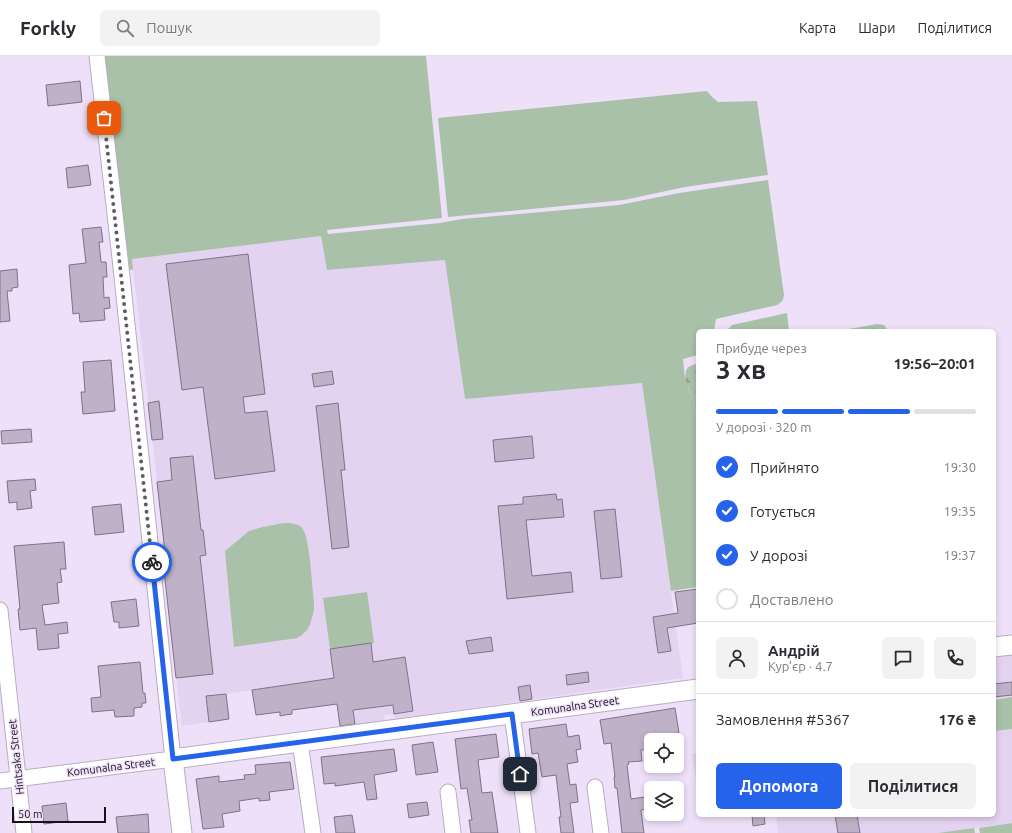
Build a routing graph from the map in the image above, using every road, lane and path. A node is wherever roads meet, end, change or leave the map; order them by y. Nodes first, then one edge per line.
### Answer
1 (97, 56) edge
2 (0, 610) edge
3 (1012, 645) edge
4 (996, 647) edge
5 (696, 689) edge
6 (512, 714) junction
7 (300, 742) junction
8 (173, 759) junction
9 (18, 778) junction
10 (0, 780) edge
11 (595, 787) dead end
12 (448, 792) dead end
13 (24, 833) edge
14 (182, 833) edge
15 (313, 833) edge
16 (453, 833) edge
17 (528, 833) edge
18 (601, 833) edge

1 - 8 street
2 - 9 street, Hintsaka Street
3 - 4 main road
5 - 6 main road, Komunalna Street
6 - 7 main road, Komunalna Street
6 - 17 street
7 - 8 main road, Komunalna Street
7 - 15 street
8 - 9 street, Komunalna Street
8 - 14 main road
9 - 10 street, Komunalna Street
9 - 13 street, Hintsaka Street
11 - 18 street
12 - 16 street

